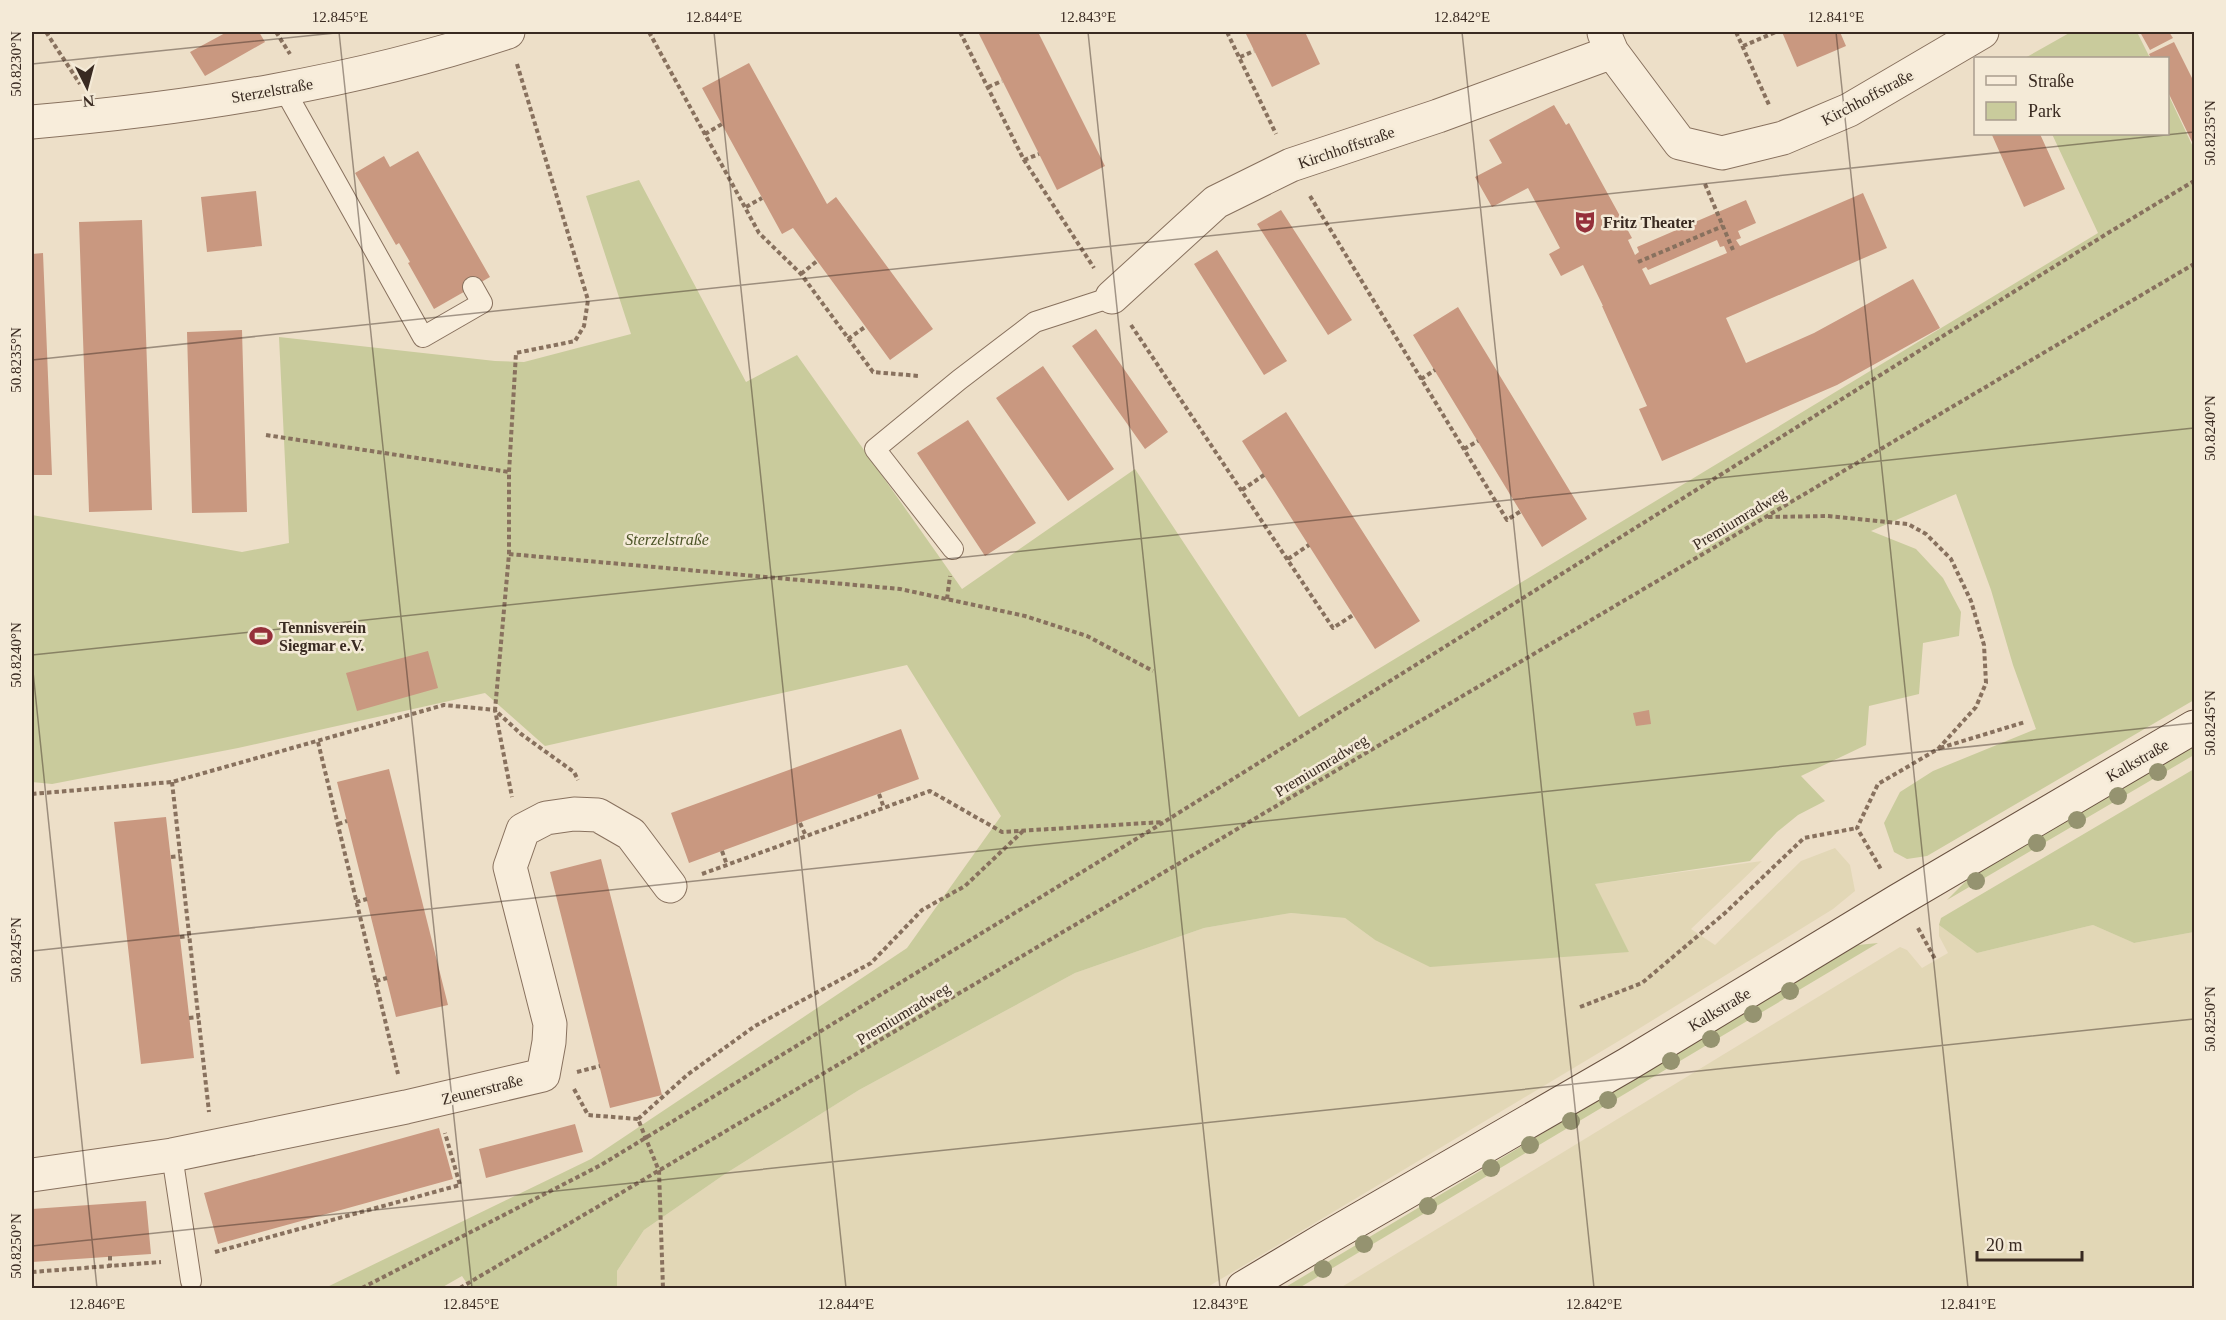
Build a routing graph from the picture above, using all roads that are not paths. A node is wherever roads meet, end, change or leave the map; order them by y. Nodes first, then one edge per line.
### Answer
1 (508, 32) edge
2 (1982, 32) edge
3 (1608, 42) edge
4 (284, 89) junction
5 (32, 122) edge
6 (472, 287) dead end
7 (1112, 297) joint
8 (953, 549) dead end
9 (2194, 727) edge
10 (670, 886) road end
11 (172, 1155) junction
12 (32, 1175) edge
13 (191, 1281) dead end
14 (1243, 1288) edge

1 - 4 street, Sterzelstraße
2 - 3 street, Kirchhoffstraße
3 - 7 street, Kirchhoffstraße
4 - 5 street, Sterzelstraße
4 - 6 lane
7 - 8 lane
9 - 14 street, Kalkstraße
10 - 11 street, Zeunerstraße
11 - 12 street, Zeunerstraße
11 - 13 lane

